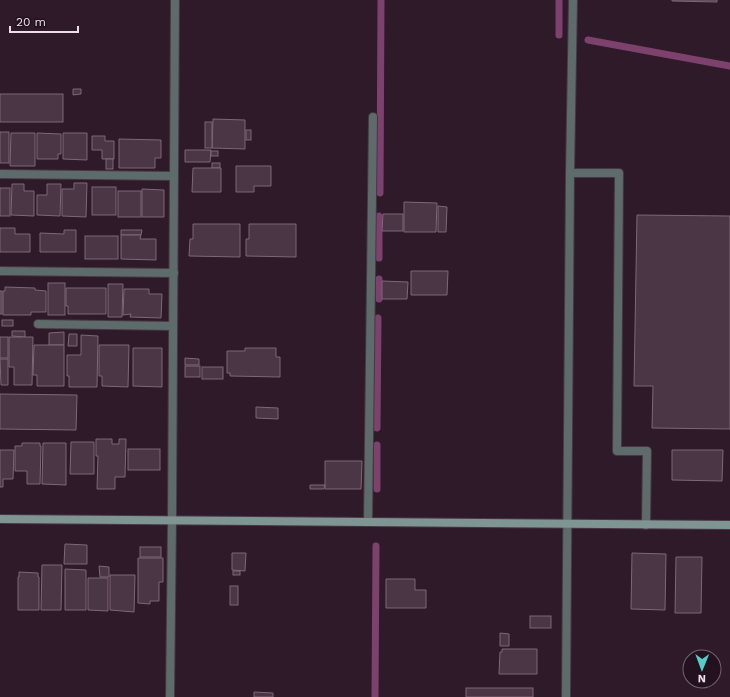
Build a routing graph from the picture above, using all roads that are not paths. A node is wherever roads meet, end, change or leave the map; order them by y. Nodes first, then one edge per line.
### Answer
1 (175, 0) edge
2 (573, 0) edge
3 (373, 117) dead end
4 (570, 173) junction
5 (0, 174) edge
6 (174, 176) junction
7 (0, 271) edge
8 (174, 273) junction
9 (38, 324) dead end
10 (173, 326) junction
11 (0, 519) edge
12 (172, 520) junction
13 (368, 522) junction
14 (568, 524) junction
15 (646, 525) junction
16 (730, 525) edge
17 (170, 697) edge
18 (566, 697) edge

1 - 6 street
2 - 4 street
3 - 13 street
4 - 14 street
4 - 15 street
5 - 6 street
6 - 8 street
7 - 8 street
8 - 10 street
9 - 10 street
10 - 12 street
11 - 12 street
12 - 13 street
12 - 17 street
13 - 14 street
14 - 15 street
14 - 18 street
15 - 16 street

